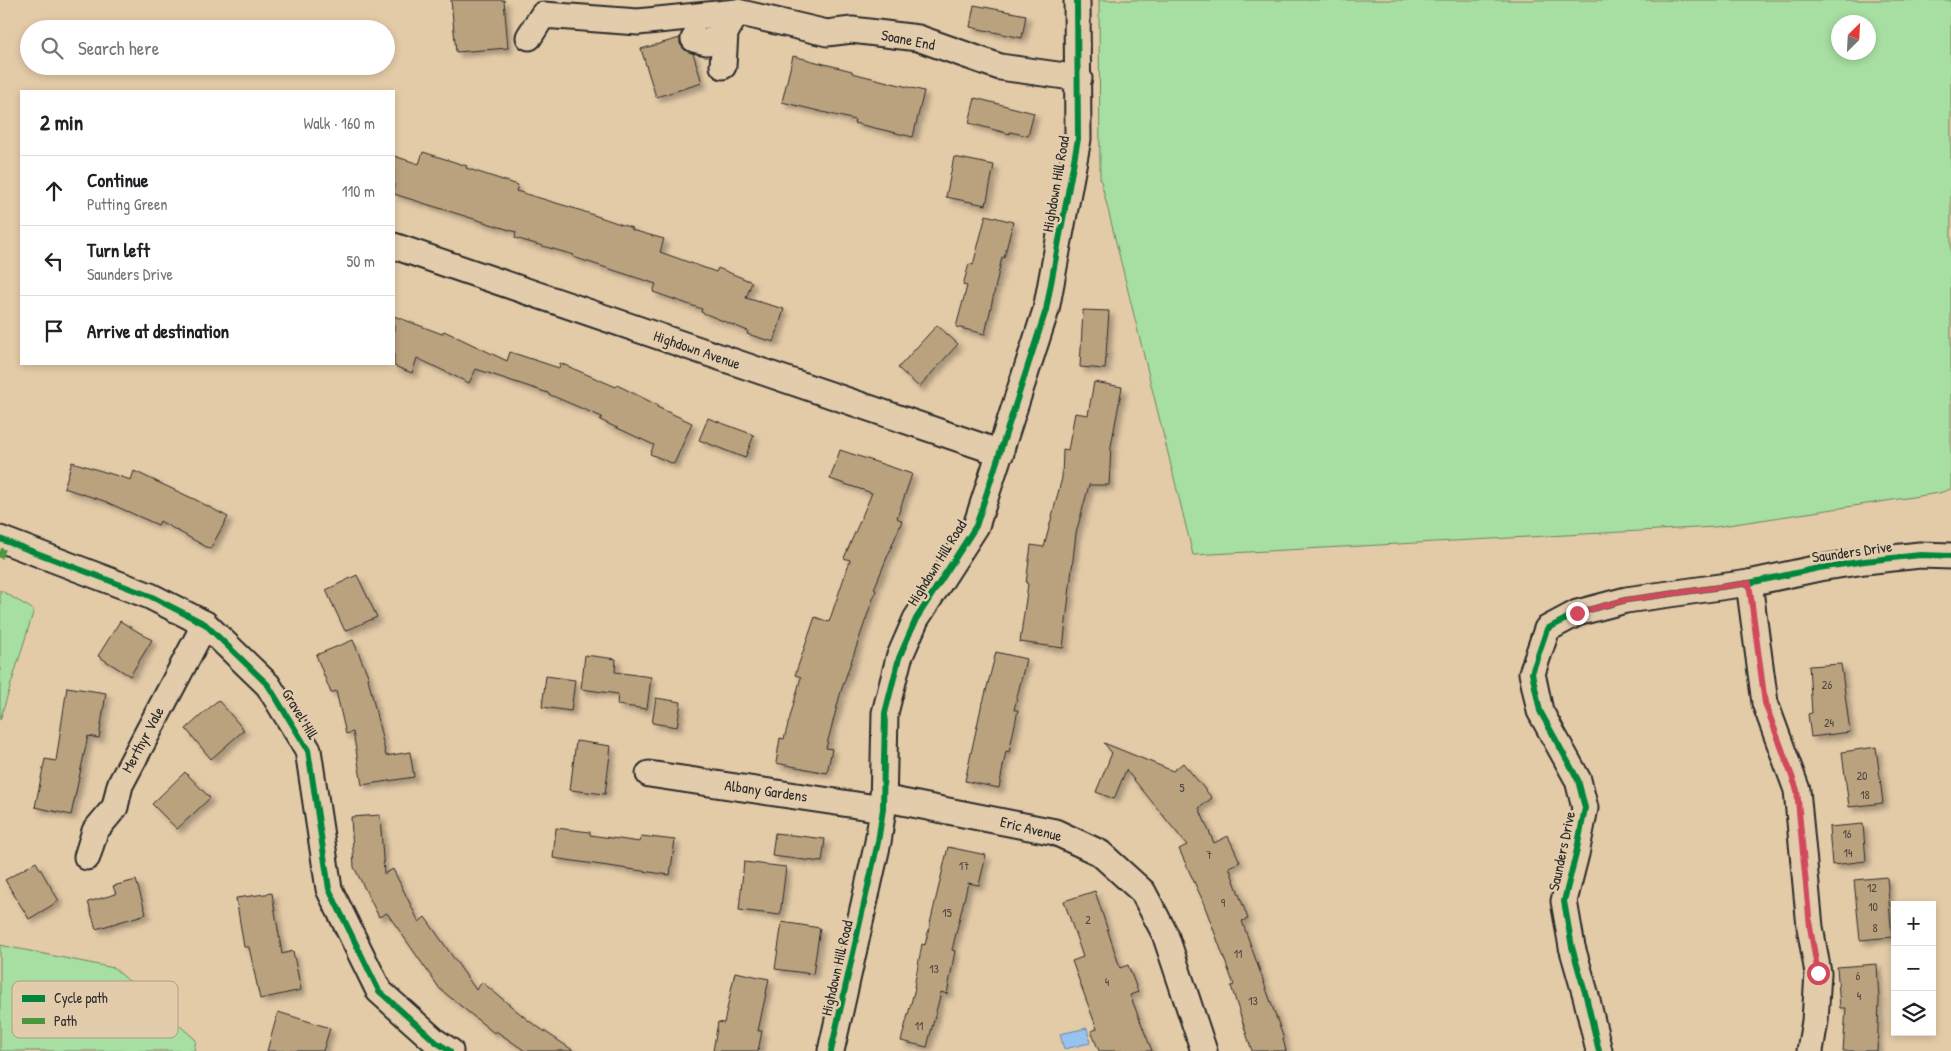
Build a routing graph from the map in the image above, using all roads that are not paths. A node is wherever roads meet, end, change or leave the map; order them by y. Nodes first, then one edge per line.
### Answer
1 (1077, 0) edge
2 (595, 10) edge
3 (637, 11) edge
4 (737, 12) junction
5 (725, 33) junction
6 (528, 37) dead end
7 (694, 39) dead end
8 (723, 66) dead end
9 (1079, 78) junction
10 (395, 246) edge
11 (1001, 453) junction
12 (0, 539) edge
13 (1951, 556) edge
14 (1749, 583) junction
15 (205, 624) junction
16 (649, 774) dead end
17 (883, 803) junction
18 (87, 857) dead end
19 (438, 1048) edge
20 (831, 1051) edge
21 (1204, 1051) edge
22 (1599, 1051) edge
23 (1810, 1051) edge

1 - 9 street, Highdown Hill Road
2 - 3 street, Soane End
2 - 6 street, Soane End
3 - 4 street, Soane End
4 - 5 street
4 - 9 street, Soane End
5 - 7 street
5 - 8 street
9 - 11 street, Highdown Hill Road
10 - 11 street, Highdown Avenue
11 - 17 street, Highdown Hill Road
12 - 15 street, Gravel Hill
13 - 14 street, Saunders Drive
14 - 22 street, Saunders Drive
14 - 23 street
15 - 18 street, Merthyr Vale
15 - 19 street, Gravel Hill
16 - 17 street, Albany Gardens
17 - 20 street, Highdown Hill Road
17 - 21 street, Eric Avenue

